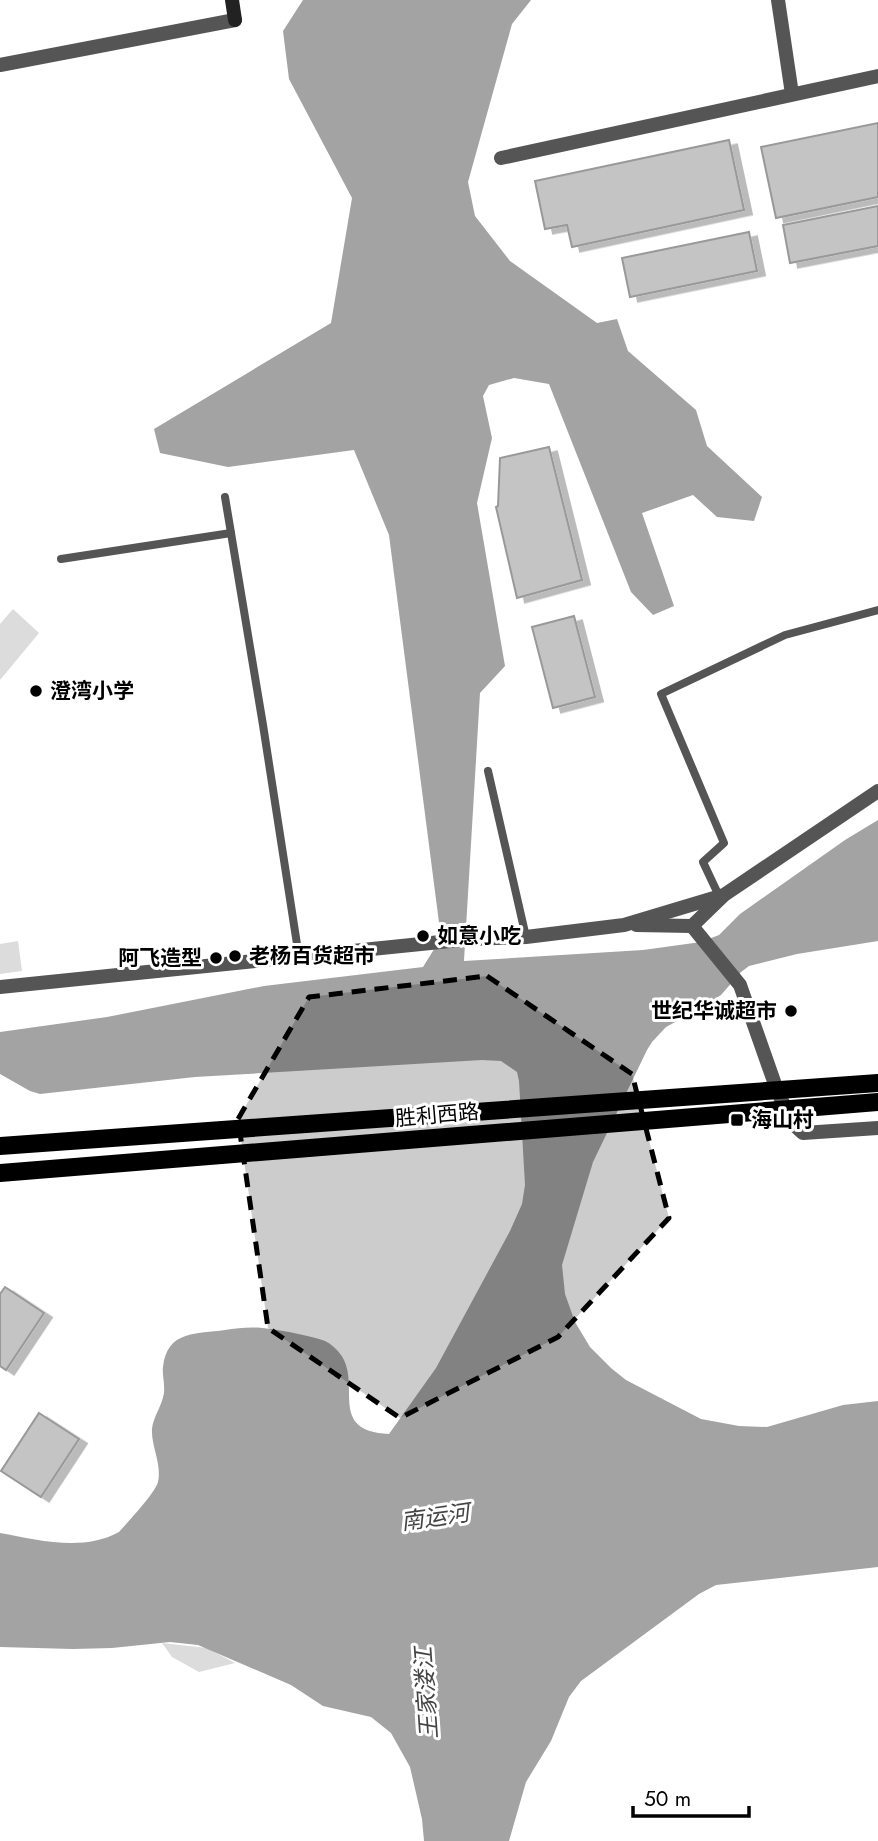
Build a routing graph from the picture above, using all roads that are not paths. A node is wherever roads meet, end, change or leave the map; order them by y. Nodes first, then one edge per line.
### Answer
1 (232, 0) edge
2 (778, 0) edge
3 (0, 65) edge
4 (878, 76) edge
5 (792, 94) junction
6 (501, 158) dead end
7 (225, 497) dead end
8 (231, 533) junction
9 (61, 559) dead end
10 (878, 610) edge
11 (488, 771) dead end
12 (878, 791) edge
13 (722, 895) junction
14 (624, 925) junction
15 (695, 930) junction
16 (526, 937) junction
17 (299, 957) junction
18 (0, 987) edge
19 (878, 1083) edge
20 (777, 1090) junction
21 (878, 1102) edge
22 (787, 1109) junction
23 (878, 1128) edge
24 (0, 1146) edge
25 (0, 1173) edge

1 - 3 street
2 - 5 street
4 - 5 street
5 - 6 street
7 - 8 lane
8 - 9 lane
8 - 17 lane
10 - 13 lane
11 - 16 lane
12 - 13 street
13 - 14 street
13 - 15 street
14 - 15 street
14 - 16 street
15 - 20 street
16 - 17 street
17 - 18 street
19 - 20 main road, 胜利西路
20 - 22 street
20 - 24 main road, 胜利西路
21 - 22 main road, 胜利西路
22 - 23 street
22 - 25 main road, 胜利西路

